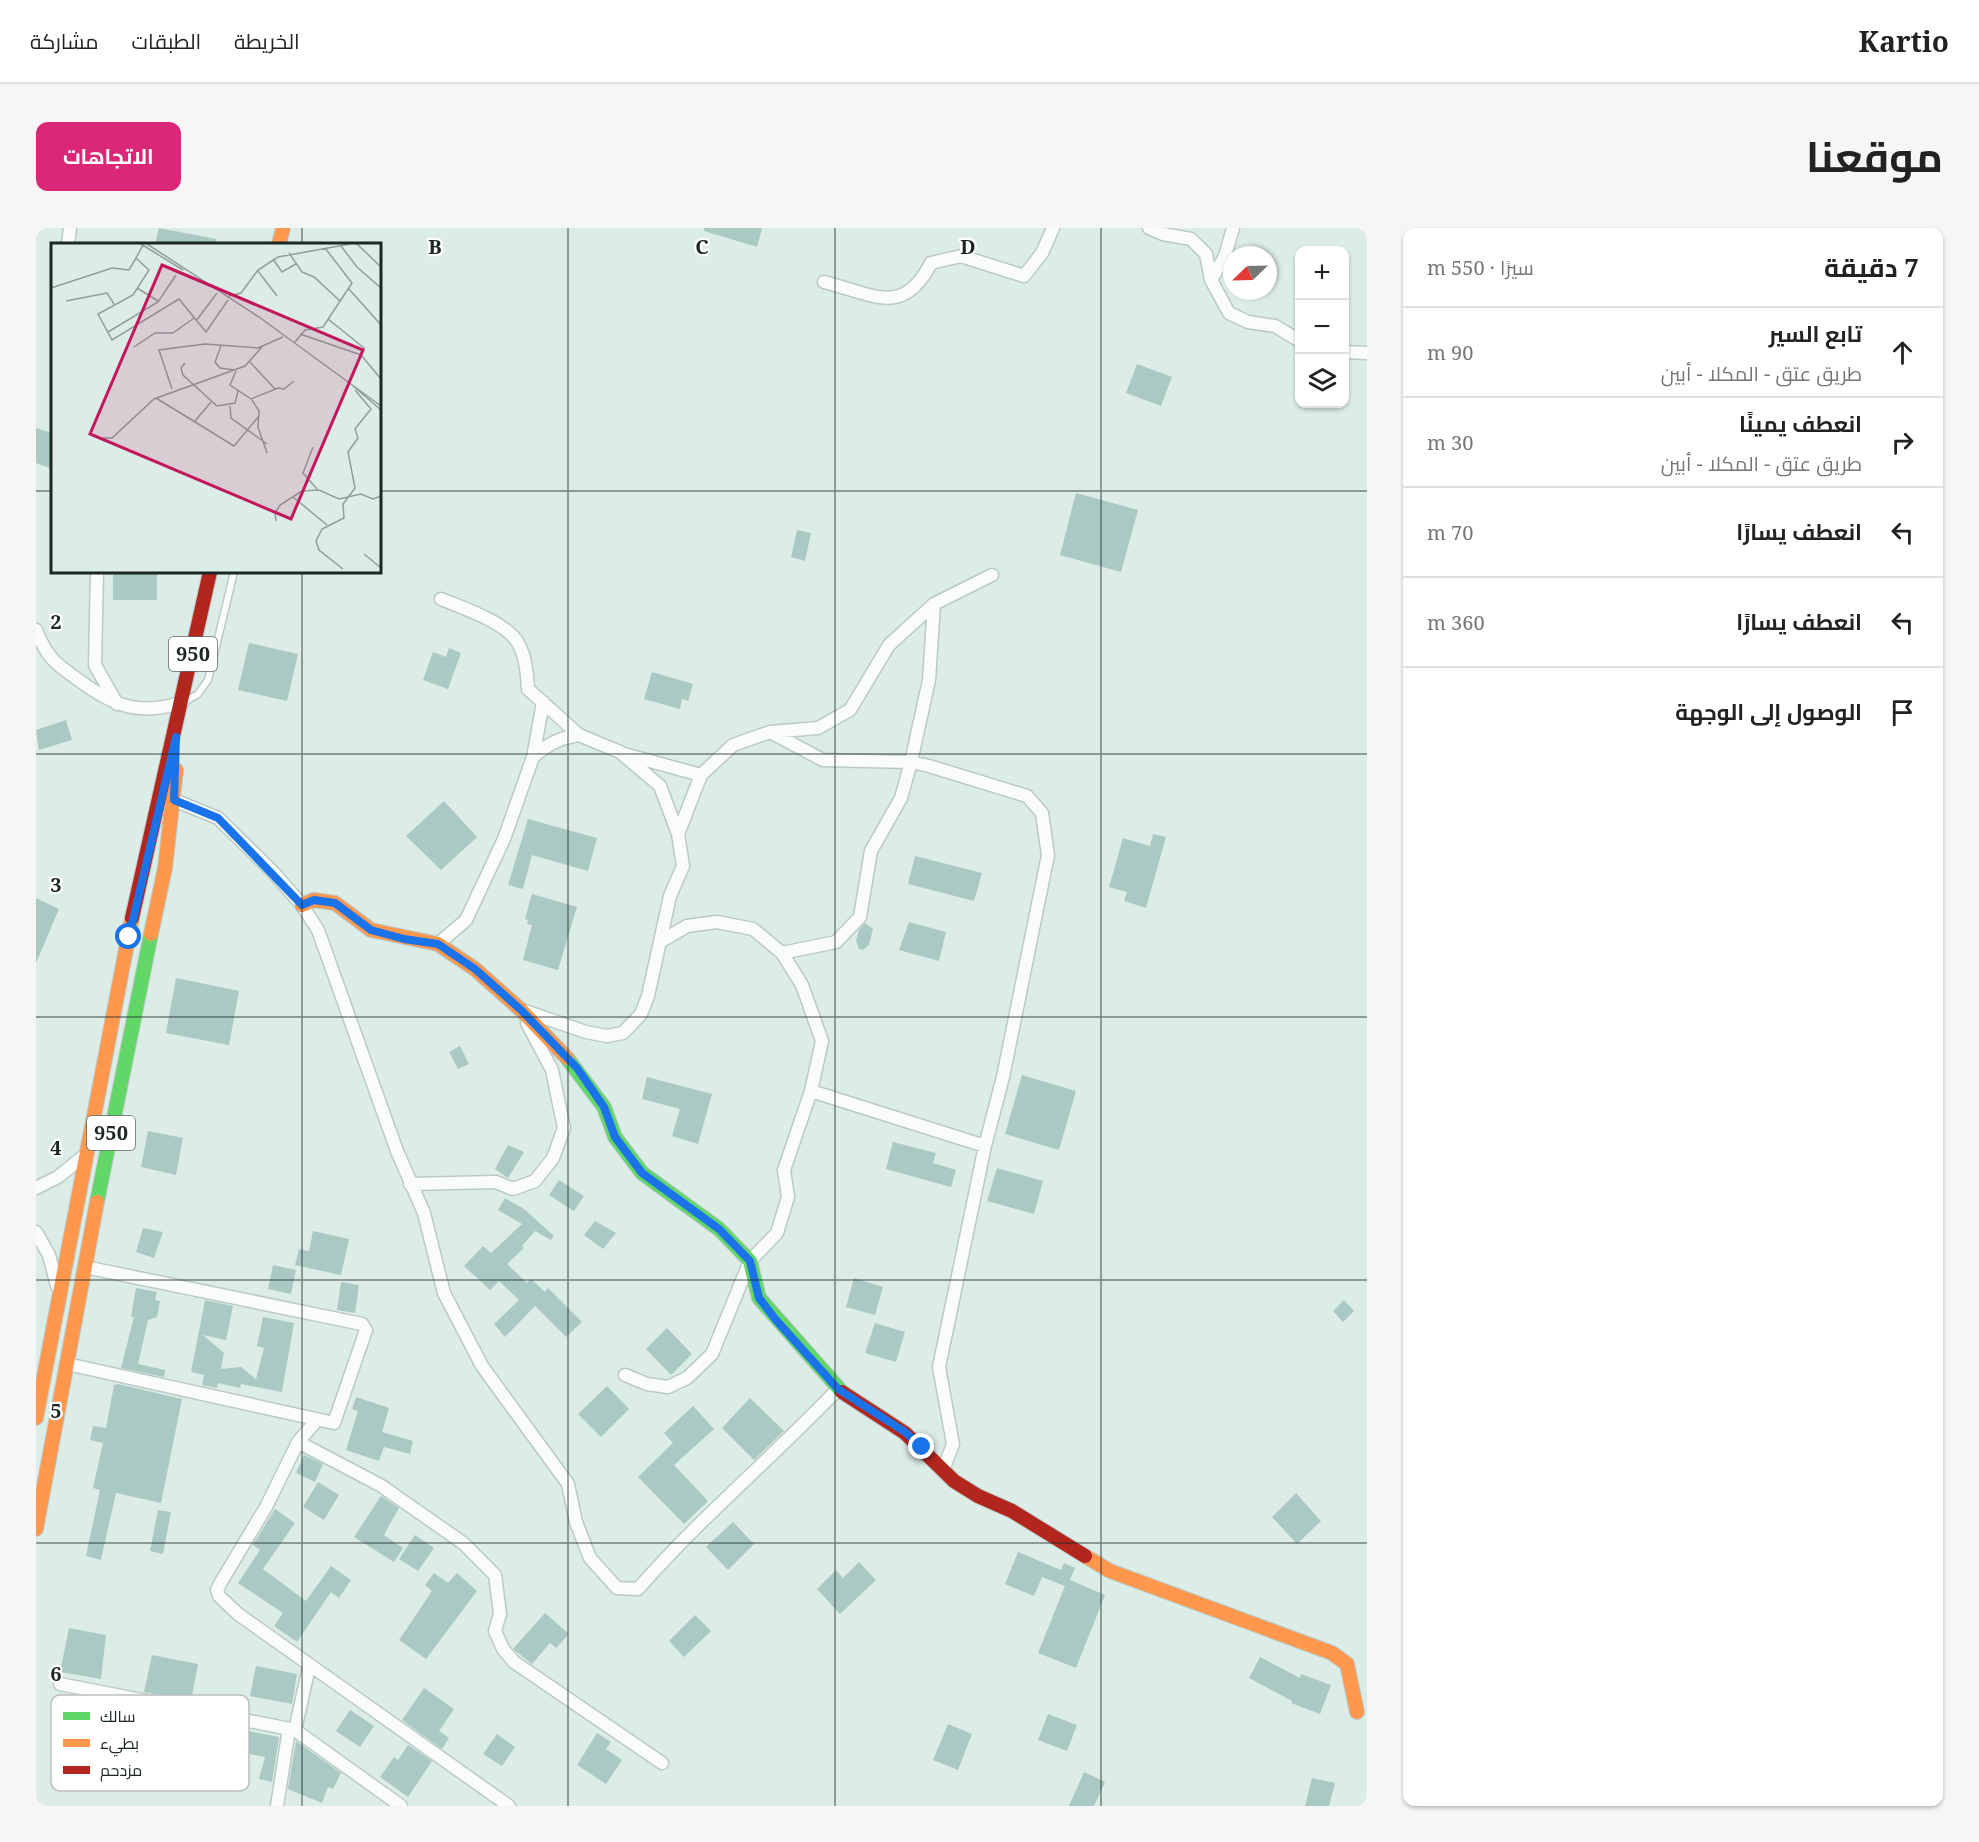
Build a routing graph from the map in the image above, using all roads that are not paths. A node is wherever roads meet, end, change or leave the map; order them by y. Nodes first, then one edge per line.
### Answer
1 (70, 228) edge
2 (283, 228) edge
3 (1053, 228) edge
4 (1149, 228) edge
5 (1233, 228) edge
6 (68, 243) edge
7 (279, 243) edge
8 (1211, 280) junction
9 (824, 282) dead end
10 (1295, 338) edge
11 (1349, 352) edge
12 (1367, 353) edge
13 (97, 573) edge
14 (210, 573) edge
15 (234, 573) edge
16 (992, 574) dead end
17 (441, 599) dead end
18 (934, 604) junction
19 (36, 630) edge
20 (183, 702) junction
21 (543, 702) junction
22 (117, 704) junction
23 (770, 732) junction
24 (579, 735) junction
25 (176, 737) junction
26 (620, 752) junction
27 (533, 757) junction
28 (911, 762) junction
29 (701, 775) junction
30 (174, 800) junction
31 (678, 834) junction
32 (302, 905) junction
33 (660, 942) junction
34 (438, 944) junction
35 (782, 953) junction
36 (521, 1010) junction
37 (811, 1090) junction
38 (985, 1146) junction
39 (84, 1155) junction
40 (410, 1185) junction
41 (36, 1188) edge
42 (36, 1232) edge
43 (750, 1261) junction
44 (86, 1267) junction
45 (59, 1295) junction
46 (67, 1364) junction
47 (625, 1375) dead end
48 (838, 1389) junction
49 (36, 1418) edge
50 (317, 1420) junction
51 (298, 1442) junction
52 (943, 1470) junction
53 (36, 1529) edge
54 (309, 1667) junction
55 (60, 1684) dead end
56 (115, 1695) edge
57 (1357, 1712) dead end
58 (249, 1721) edge
59 (292, 1730) junction
60 (662, 1763) dead end
61 (277, 1806) edge
62 (401, 1806) edge
63 (509, 1806) edge

1 - 6 street
2 - 7 main road
3 - 9 street
4 - 8 street
5 - 8 street
8 - 10 street
11 - 12 street
13 - 22 street
14 - 20 main road, 950
15 - 20 lane
16 - 18 street
17 - 21 street
18 - 23 street
18 - 28 street
19 - 22 street
20 - 22 street
20 - 25 main road, 950
21 - 24 street
21 - 27 street
23 - 28 street
23 - 29 street
24 - 26 street
24 - 27 street
25 - 30 main road, 950
25 - 39 main road, 950
26 - 29 street
26 - 31 street
27 - 34 street
28 - 35 street
28 - 38 street
29 - 31 street
30 - 32 street
30 - 44 main road, 950
31 - 33 street
32 - 34 main road
32 - 40 street
33 - 35 street
33 - 36 street
34 - 36 main road
35 - 37 street
36 - 40 street
36 - 43 main road
37 - 38 street
37 - 43 street
38 - 52 street
39 - 41 street
39 - 45 main road, 950
40 - 48 street
42 - 45 street
43 - 47 street
43 - 48 main road
44 - 46 main road, 950
44 - 50 street
45 - 49 main road, 950
46 - 50 street
46 - 53 main road, 950
48 - 52 main road
50 - 51 street
51 - 54 street
51 - 60 street
52 - 57 main road
54 - 59 street
54 - 63 street
55 - 56 street
58 - 59 street
59 - 61 street
59 - 62 street

